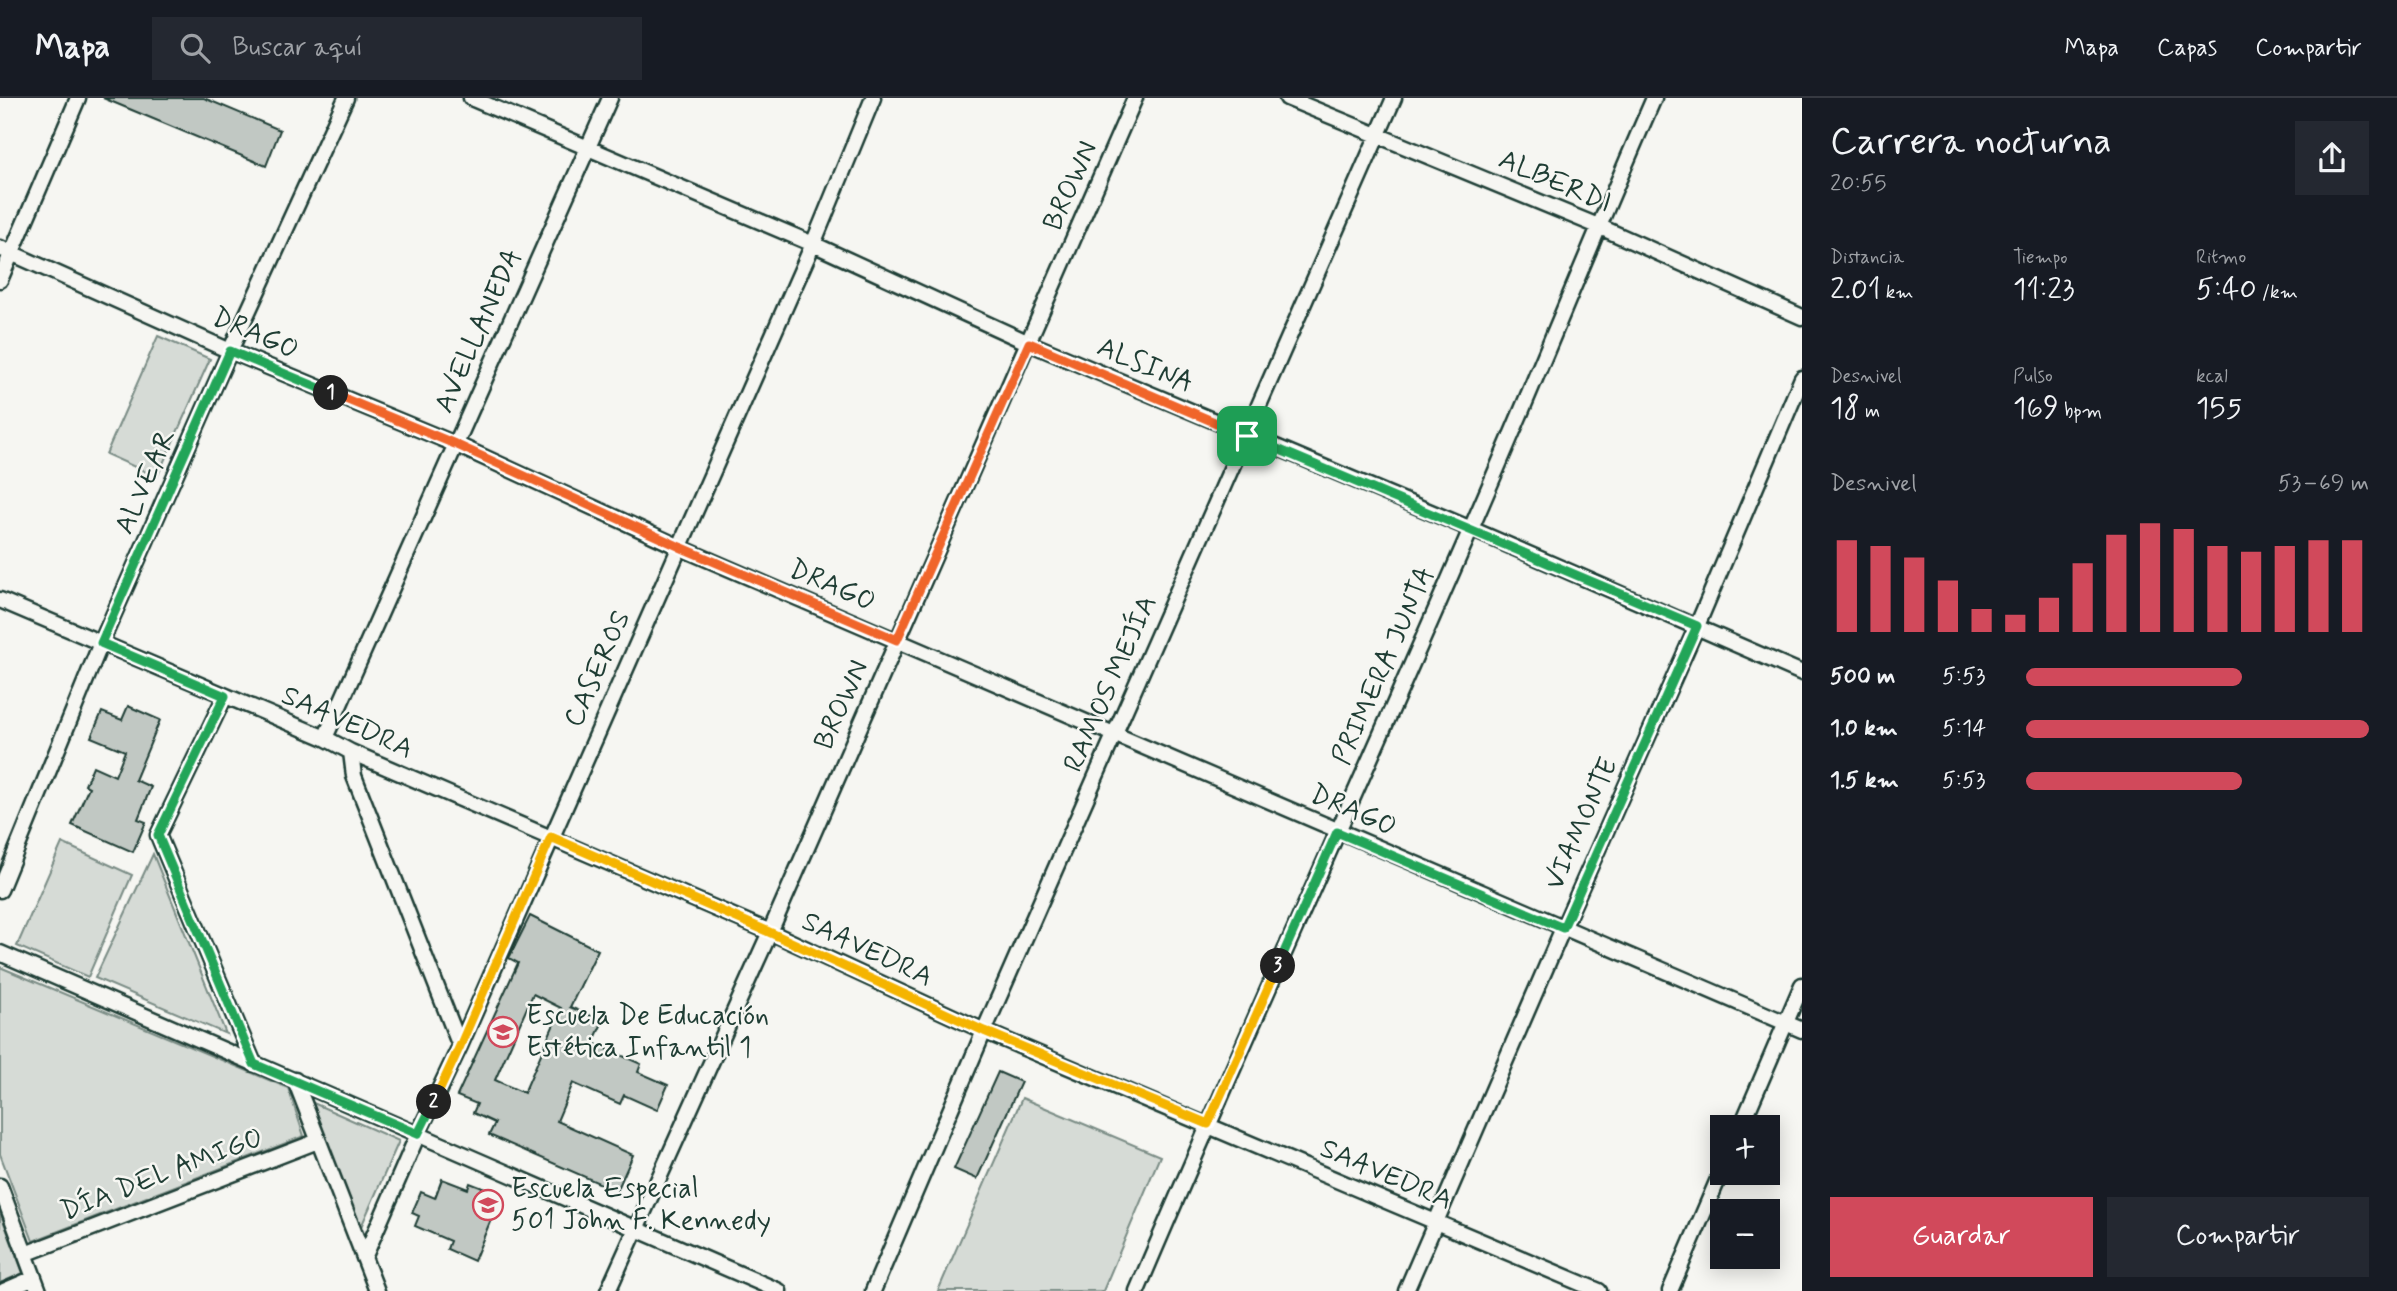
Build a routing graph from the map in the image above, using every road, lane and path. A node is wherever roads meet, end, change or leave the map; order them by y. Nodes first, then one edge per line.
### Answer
1 (78, 98) edge
2 (346, 98) edge
3 (471, 98) edge
4 (610, 98) edge
5 (873, 98) edge
6 (1135, 98) edge
7 (1287, 98) edge
8 (1394, 98) edge
9 (1654, 98) edge
10 (1378, 135) junction
11 (588, 149) junction
12 (1598, 226) junction
13 (813, 244) junction
14 (6, 250) edge
15 (0, 280) edge
16 (1802, 317) edge
17 (1029, 343) junction
18 (230, 351) junction
19 (1802, 378) edge
20 (1247, 436) junction
21 (455, 444) junction
22 (1471, 529) junction
23 (680, 547) junction
24 (0, 600) edge
25 (1697, 626) junction
26 (897, 640) junction
27 (101, 643) junction
28 (1802, 673) edge
29 (225, 696) junction
30 (1115, 735) junction
31 (325, 738) junction
32 (351, 752) junction
33 (1337, 832) junction
34 (551, 837) junction
35 (0, 890) edge
36 (1563, 928) junction
37 (769, 932) junction
38 (0, 953) edge
39 (1802, 985) edge
40 (1786, 1023) junction
41 (1802, 1030) edge
42 (984, 1031) junction
43 (460, 1046) junction
44 (254, 1064) junction
45 (295, 1080) junction
46 (1746, 1115) edge
47 (1208, 1124) junction
48 (418, 1134) junction
49 (318, 1141) junction
50 (1716, 1185) edge
51 (0, 1186) edge
52 (1436, 1223) junction
53 (635, 1229) junction
54 (25, 1254) junction
55 (364, 1258) junction
56 (36, 1284) edge
57 (4, 1291) edge
58 (377, 1291) edge
59 (608, 1291) edge
60 (779, 1291) edge
61 (873, 1291) edge
62 (1137, 1291) edge
63 (1406, 1291) edge
64 (1599, 1291) edge
65 (1670, 1291) edge

1 - 14 street
2 - 18 street, ALVEAR
3 - 11 street, ALSINA
4 - 11 street, AVELLANEDA
5 - 13 street, CASEROS
6 - 17 street, BROWN
7 - 10 street, ALBERDI
8 - 10 street, RAMOS MEJÍA
9 - 12 street, PRIMERA JUNTA
10 - 12 street, ALBERDI
10 - 20 street, RAMOS MEJÍA
11 - 13 street, ALSINA
11 - 21 street, AVELLANEDA
12 - 16 street, ALBERDI
12 - 22 street, PRIMERA JUNTA
13 - 17 street, ALSINA
13 - 23 street, CASEROS
14 - 15 street
14 - 18 street, DRAGO
17 - 20 street, ALSINA
17 - 26 street, BROWN
18 - 21 street, DRAGO
18 - 27 street, ALVEAR
19 - 25 street, VIAMONTE
20 - 22 street, ALSINA
20 - 30 street, RAMOS MEJÍA
21 - 23 street, DRAGO
21 - 31 street, AVELLANEDA
22 - 25 street, ALSINA
22 - 33 street, PRIMERA JUNTA
23 - 26 street, DRAGO
23 - 34 street, CASEROS
24 - 27 street, SAAVEDRA
25 - 28 street, ALSINA
25 - 36 street, VIAMONTE
26 - 30 street, DRAGO
26 - 37 street, BROWN
27 - 29 street, SAAVEDRA
27 - 35 street, ALVEAR
29 - 31 street, SAAVEDRA
29 - 44 street
30 - 33 street, DRAGO
30 - 42 street, RAMOS MEJÍA
31 - 32 street, SAAVEDRA
32 - 34 street, SAAVEDRA
32 - 43 street
33 - 36 street, DRAGO
33 - 47 street, PRIMERA JUNTA
34 - 37 street, SAAVEDRA
34 - 43 street, CASEROS
36 - 40 street, DRAGO
36 - 52 street, VIAMONTE
37 - 42 street, SAAVEDRA
37 - 53 street, BROWN
38 - 44 street
39 - 40 street
40 - 41 street, DRAGO
40 - 46 street
42 - 47 street, SAAVEDRA
42 - 61 street, RAMOS MEJÍA
43 - 48 street, CASEROS
44 - 45 street
45 - 48 street
45 - 49 street
47 - 52 street, SAAVEDRA
47 - 62 street, PRIMERA JUNTA
48 - 53 street
48 - 55 street, CASEROS
49 - 54 street, DÍA DEL AMIGO
49 - 55 street
50 - 65 street
51 - 54 street
52 - 63 street, VIAMONTE
52 - 64 street, SAAVEDRA
53 - 59 street, BROWN
53 - 60 street
54 - 56 street
55 - 58 street
56 - 57 street

